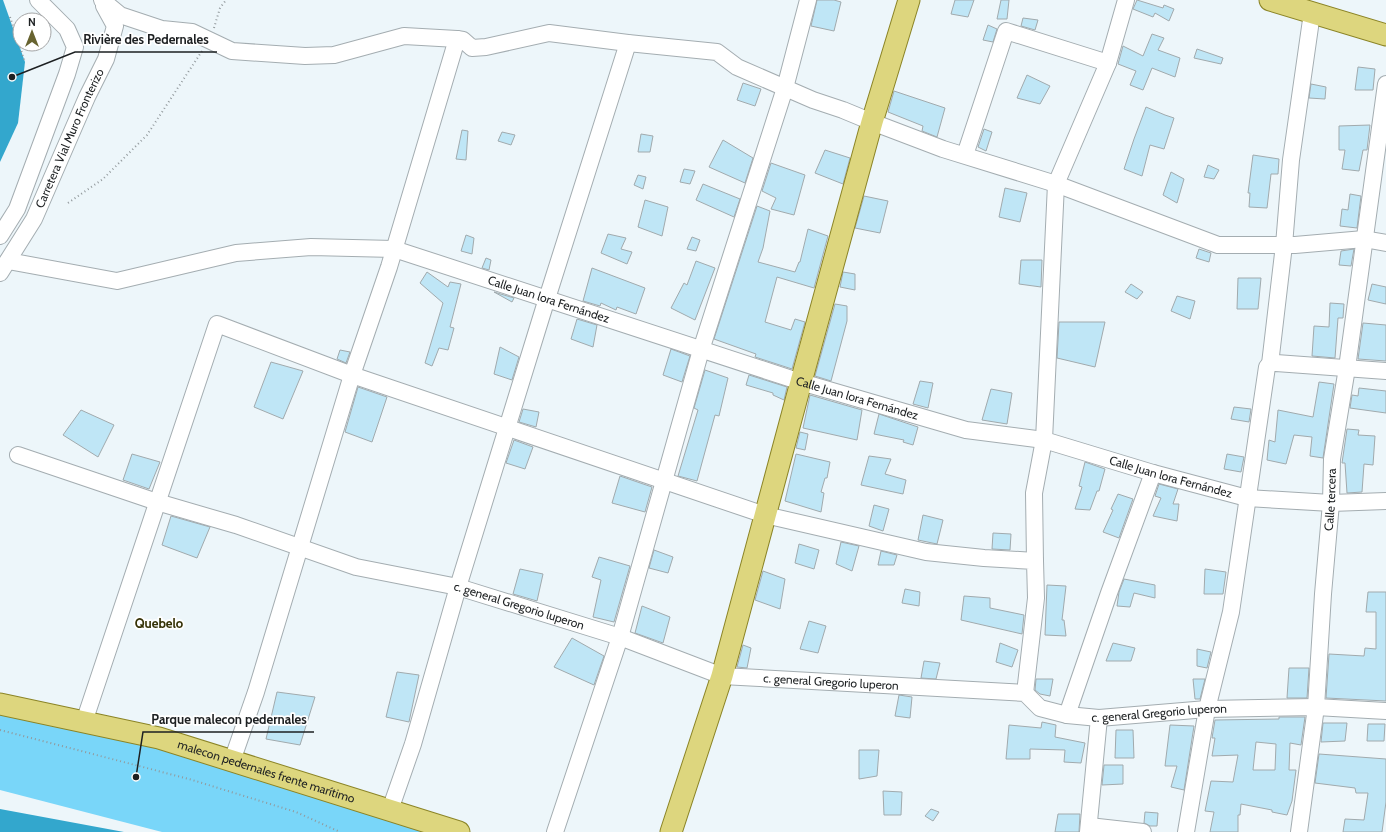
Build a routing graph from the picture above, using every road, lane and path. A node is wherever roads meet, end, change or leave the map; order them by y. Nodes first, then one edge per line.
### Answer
1 (38, 0) edge
2 (101, 0) edge
3 (226, 0) edge
4 (808, 0) edge
5 (909, 0) edge
6 (1126, 0) edge
7 (1270, 0) edge
8 (1312, 13) junction
9 (10, 17) dead end
10 (1386, 35) edge
11 (457, 39) junction
12 (210, 40) junction
13 (628, 43) junction
14 (25, 62) dead end
15 (1108, 63) junction
16 (1386, 84) edge
17 (785, 88) junction
18 (872, 122) junction
19 (965, 155) junction
20 (1379, 163) edge
21 (1056, 184) junction
22 (68, 203) dead end
23 (0, 236) edge
24 (1364, 239) junction
25 (1386, 243) edge
26 (1284, 245) junction
27 (394, 249) junction
28 (4, 267) edge
29 (701, 350) junction
30 (1270, 364) junction
31 (1347, 368) junction
32 (1386, 371) edge
33 (352, 375) junction
34 (801, 382) junction
35 (507, 429) junction
36 (1044, 440) junction
37 (18, 455) dead end
38 (1153, 473) junction
39 (664, 481) junction
40 (1247, 498) junction
41 (1386, 501) edge
42 (157, 502) junction
43 (1331, 503) junction
44 (765, 516) junction
45 (300, 547) junction
46 (1035, 560) junction
47 (458, 587) junction
48 (620, 637) junction
49 (722, 676) junction
50 (1025, 693) junction
51 (0, 704) edge
52 (1316, 707) junction
53 (1207, 709) junction
54 (1386, 711) edge
55 (1067, 715) junction
56 (1099, 718) junction
57 (84, 722) junction
58 (0, 730) edge
59 (232, 761) junction
60 (390, 810) junction
61 (1089, 829) edge
62 (340, 832) edge
63 (459, 832) edge
64 (555, 832) edge
65 (670, 832) edge
66 (1143, 832) edge
67 (1186, 832) edge
68 (1299, 832) edge

1 - 23 street, Carretera Vial Muro Fronterizo
2 - 12 street
2 - 28 street, Carretera Vial Muro Fronterizo
3 - 12 path
4 - 17 street
5 - 18 main road
6 - 15 street
7 - 8 main road
8 - 10 main road
8 - 26 street
9 - 14 path
11 - 12 street
11 - 13 street
11 - 27 street
12 - 22 path
13 - 17 street
13 - 35 street
15 - 19 street
15 - 21 street
16 - 20 street
17 - 18 street
17 - 29 street
18 - 19 street
18 - 34 main road
19 - 21 street
20 - 24 street, Calle tercera
21 - 26 street
21 - 36 street
24 - 25 street
24 - 26 street
24 - 31 street, Calle tercera
26 - 30 street
27 - 28 street, Calle Juan lora Fernández
27 - 29 street, Calle Juan lora Fernández
27 - 33 street
29 - 34 street, Calle Juan lora Fernández
29 - 39 street
30 - 31 street
30 - 40 street
31 - 32 street
31 - 43 street, Calle tercera
33 - 35 street
33 - 42 street
33 - 45 street
34 - 36 street, Calle Juan lora Fernández
34 - 44 main road
35 - 39 street
35 - 47 street
36 - 38 street, Calle Juan lora Fernández
36 - 46 street
37 - 42 street, c. general Gregorio luperon
38 - 40 street, Calle Juan lora Fernández
38 - 55 street
39 - 44 street
39 - 48 street
40 - 43 street, Calle Juan lora Fernández
40 - 53 street
41 - 43 street, Calle Juan lora Fernández
42 - 45 street, c. general Gregorio luperon
42 - 57 street
43 - 52 street, Calle tercera
44 - 46 street
44 - 49 main road
45 - 47 street, c. general Gregorio luperon
45 - 59 street
46 - 50 street
47 - 48 street, c. general Gregorio luperon
47 - 60 street
48 - 49 street, c. general Gregorio luperon
48 - 64 street
49 - 50 street, c. general Gregorio luperon
49 - 65 main road
50 - 55 street, c. general Gregorio luperon
51 - 57 main road, malecon pedernales frente marítimo
52 - 53 street, c. general Gregorio luperon
52 - 54 street, c. general Gregorio luperon
52 - 68 street, Calle tercera
53 - 56 street, c. general Gregorio luperon
53 - 67 street
55 - 56 street, c. general Gregorio luperon
56 - 61 street
57 - 59 main road, malecon pedernales frente marítimo
58 - 62 path
59 - 60 main road, malecon pedernales frente marítimo
60 - 63 main road, malecon pedernales frente marítimo
61 - 66 street

